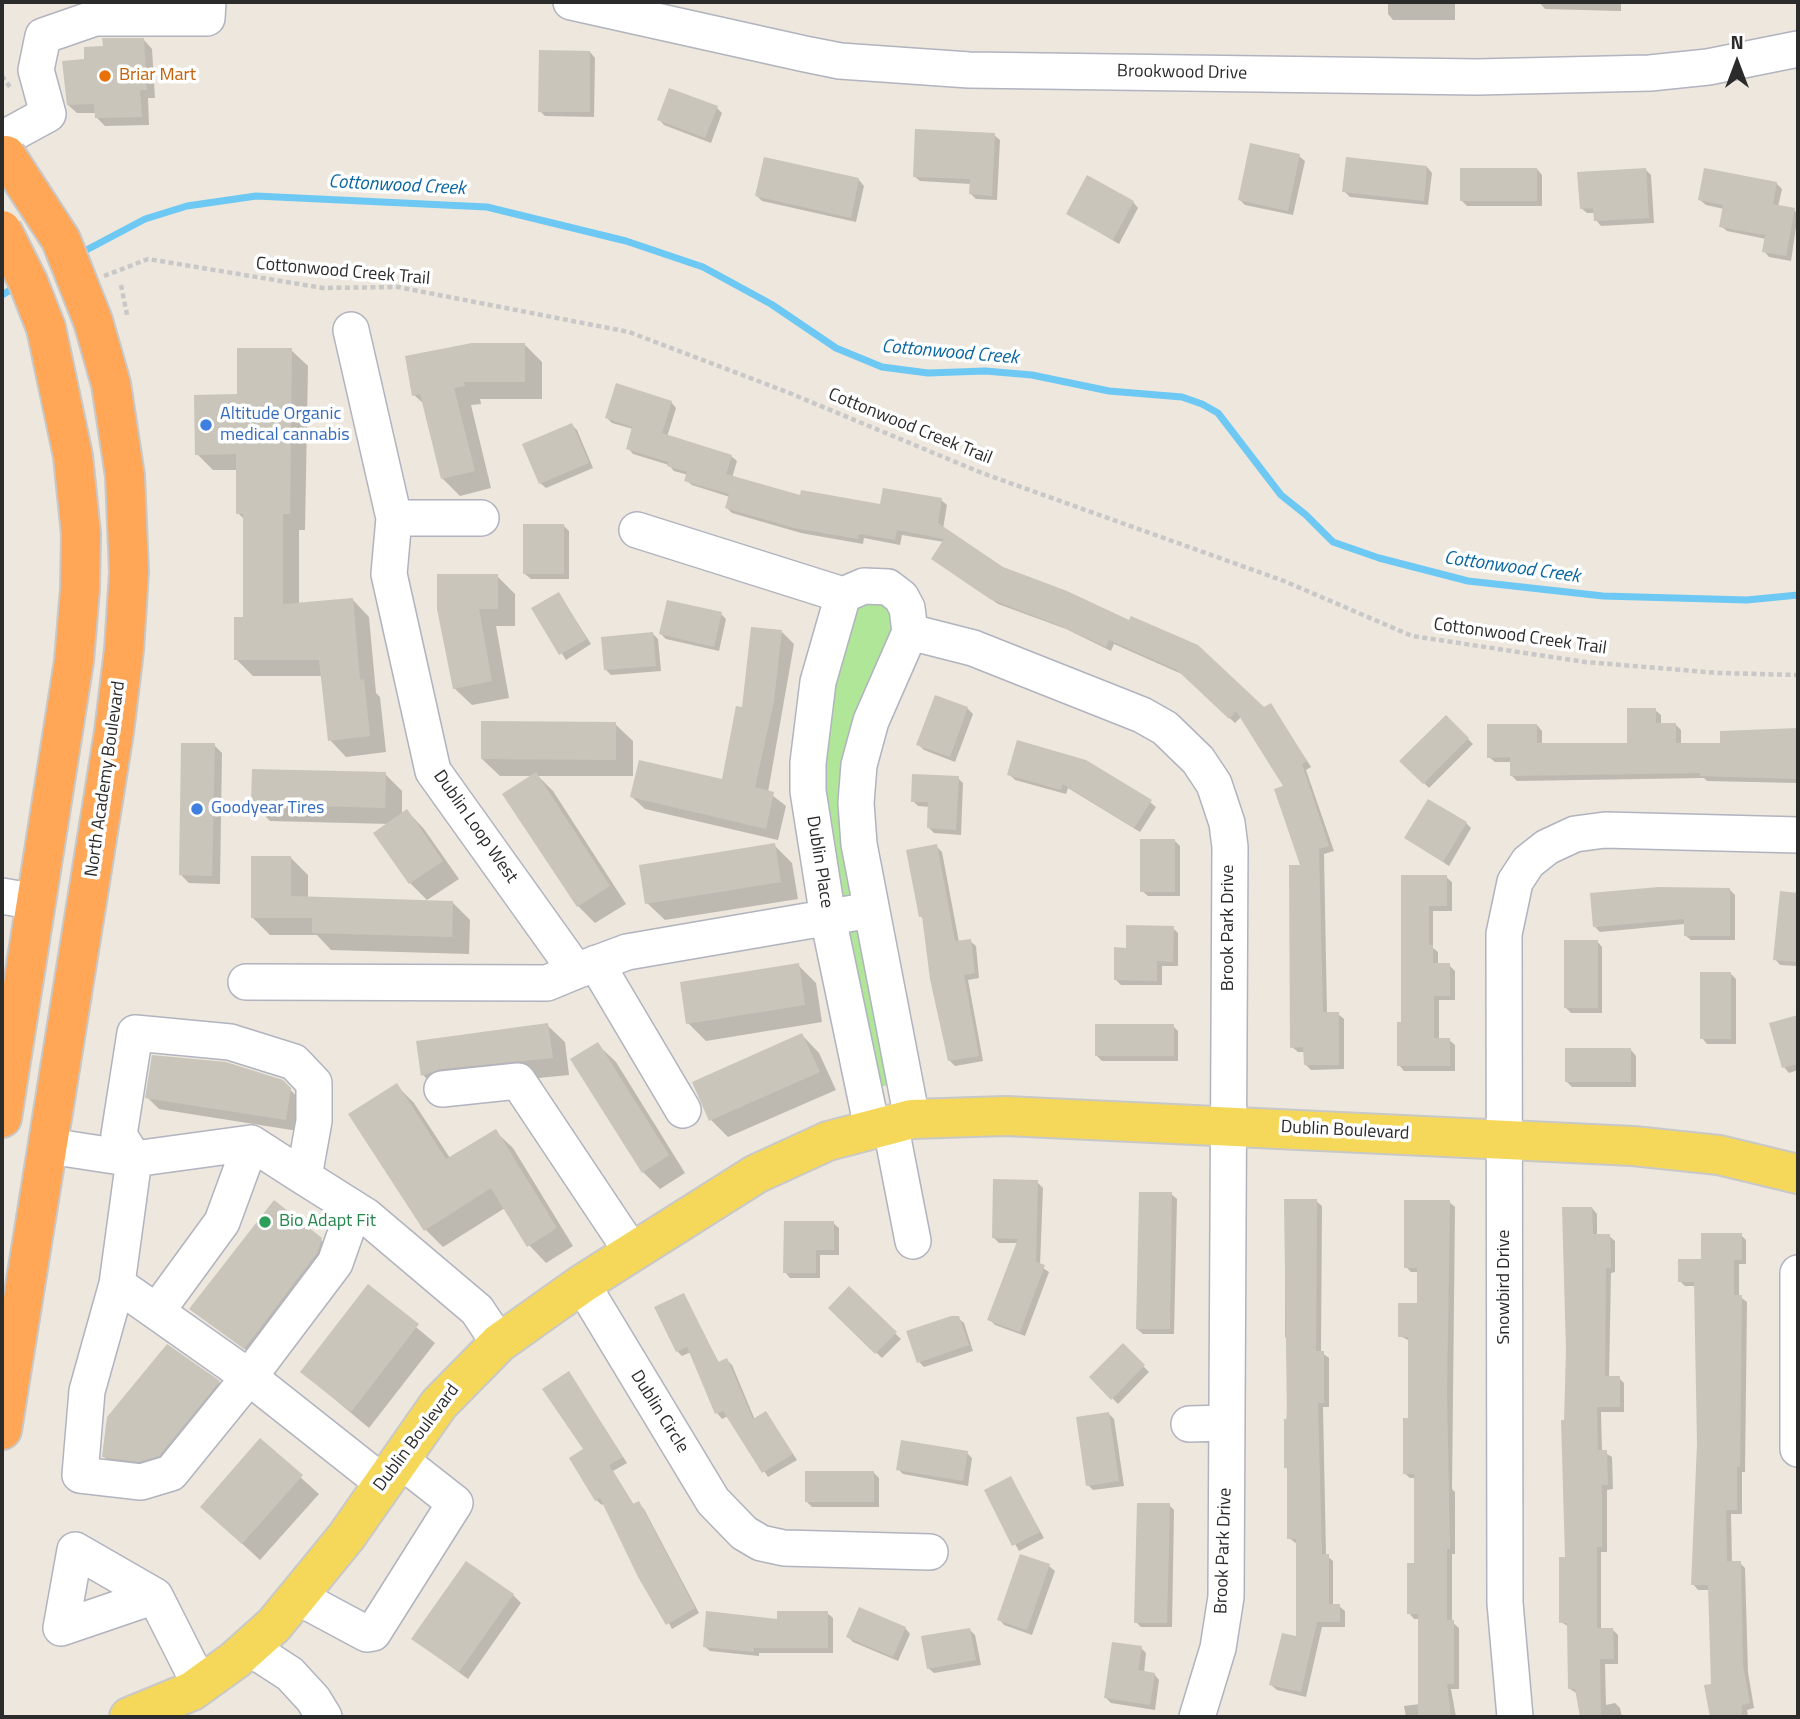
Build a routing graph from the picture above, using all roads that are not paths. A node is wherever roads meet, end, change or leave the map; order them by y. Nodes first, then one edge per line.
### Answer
1 (208, 2) edge
2 (571, 2) edge
3 (644, 10) edge
4 (1798, 49) edge
5 (3, 147) edge
6 (2, 230) edge
7 (351, 330) dead end
8 (394, 518) junction
9 (481, 518) dead end
10 (636, 530) dead end
11 (843, 595) junction
12 (910, 632) junction
13 (1798, 835) edge
14 (19, 899) edge
15 (871, 910) junction
16 (828, 918) junction
17 (586, 967) junction
18 (246, 982) dead end
19 (7, 1056) edge
20 (442, 1089) dead end
21 (683, 1110) dead end
22 (2, 1118) edge
23 (891, 1123) junction
24 (1228, 1125) junction
25 (1504, 1140) junction
26 (251, 1143) junction
27 (48, 1146) junction
28 (127, 1147) junction
29 (1798, 1174) edge
30 (304, 1177) junction
31 (354, 1209) junction
32 (913, 1241) dead end
33 (632, 1252) junction
34 (1798, 1273) edge
35 (117, 1284) junction
36 (582, 1284) junction
37 (157, 1311) junction
38 (499, 1343) junction
39 (249, 1377) junction
40 (1798, 1411) edge
41 (1189, 1423) dead end
42 (1226, 1423) junction
43 (2, 1430) edge
44 (1798, 1449) edge
45 (391, 1471) junction
46 (930, 1552) dead end
47 (155, 1596) dead end
48 (298, 1597) junction
49 (250, 1648) junction
50 (200, 1685) junction
51 (129, 1717) edge
52 (324, 1717) edge
53 (1197, 1717) edge
54 (1514, 1717) edge

1 - 5 street
2 - 3 street, Brookwood Drive
3 - 4 street, Brookwood Drive
5 - 27 highway, North Academy Boulevard, bridge
6 - 14 highway, bridge
7 - 8 street, Dublin Loop West
8 - 9 street
8 - 17 street, Dublin Loop West
10 - 11 street
11 - 12 street
11 - 16 street, Dublin Place
12 - 15 street
12 - 24 street, Brook Park Drive
13 - 25 street, Snowbird Drive
14 - 19 highway
15 - 16 street
15 - 23 street
16 - 17 street
16 - 23 street, Dublin Place
17 - 18 street
17 - 21 street, Dublin Loop West
19 - 22 highway
20 - 33 street
23 - 24 main road, Dublin Boulevard
23 - 32 street
23 - 33 main road, Dublin Boulevard
24 - 25 main road, Dublin Boulevard
24 - 42 street, Brook Park Drive
25 - 29 main road, Dublin Boulevard
25 - 54 street, Snowbird Drive
26 - 28 street
26 - 30 street
26 - 37 street
27 - 28 street
27 - 43 highway, North Academy Boulevard
28 - 30 street
28 - 35 street
30 - 31 street
31 - 38 street
31 - 39 street
33 - 36 main road, Dublin Boulevard
34 - 40 street
35 - 37 street
35 - 39 street
36 - 38 main road, Dublin Boulevard
36 - 46 street, Dublin Circle
37 - 39 street
38 - 45 main road, Dublin Boulevard
39 - 45 street
40 - 44 street
41 - 42 street
42 - 53 street, Brook Park Drive
45 - 48 main road, Dublin Boulevard
45 - 48 street
47 - 50 street
48 - 49 main road, Dublin Boulevard
49 - 50 main road, Dublin Boulevard
49 - 52 street
50 - 51 main road, Dublin Boulevard

